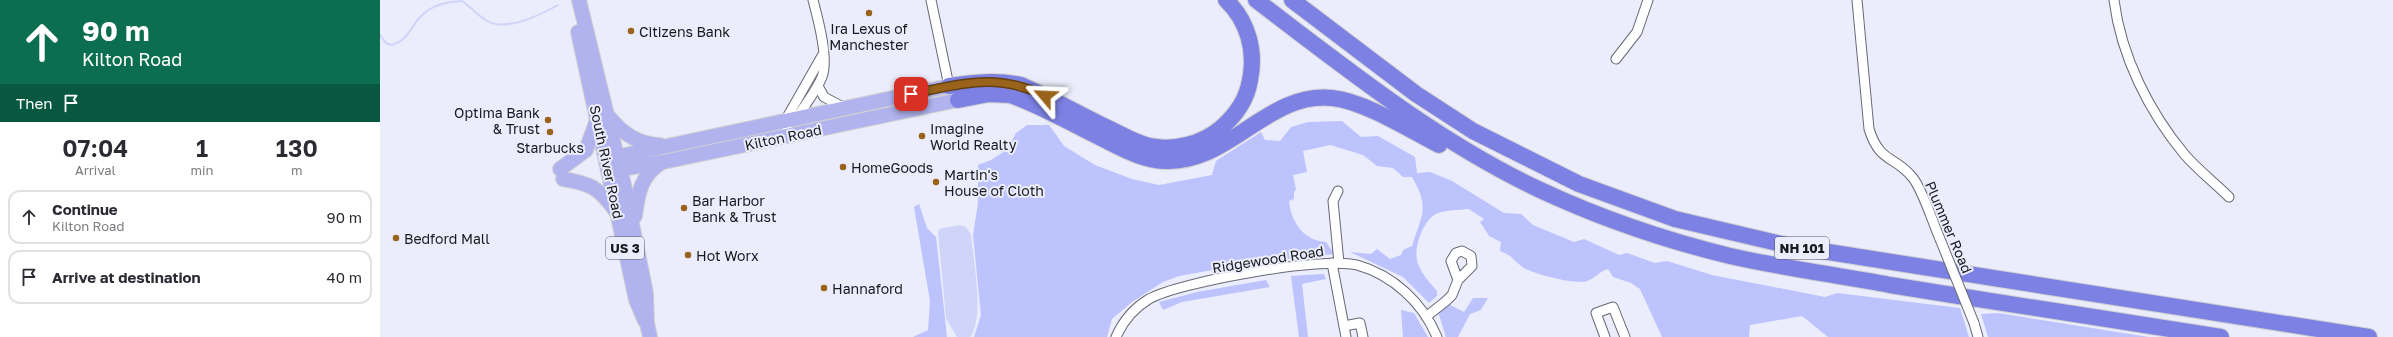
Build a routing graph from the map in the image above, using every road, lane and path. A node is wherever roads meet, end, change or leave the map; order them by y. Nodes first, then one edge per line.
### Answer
1 (570, 0) edge
2 (579, 0) edge
3 (814, 0) edge
4 (931, 0) edge
5 (1226, 0) edge
6 (1256, 0) edge
7 (1292, 0) edge
8 (1648, 0) edge
9 (1857, 0) edge
10 (2114, 0) edge
11 (822, 56) junction
12 (1616, 58) dead end
13 (818, 86) junction
14 (949, 86) junction
15 (958, 100) joint
16 (845, 108) junction
17 (603, 117) junction
18 (791, 120) junction
19 (789, 136) junction
20 (674, 144) junction
21 (662, 162) junction
22 (614, 164) junction
23 (1525, 182) junction
24 (1338, 192) dead end
25 (2229, 197) dead end
26 (618, 214) junction
27 (634, 232) junction
28 (1335, 263) junction
29 (1458, 280) dead end
30 (1428, 316) junction
31 (1344, 326) junction
32 (648, 330) edge
33 (1622, 336) edge
34 (1116, 337) edge
35 (1346, 337) edge
36 (1363, 337) edge
37 (1437, 337) edge
38 (1605, 337) edge
39 (1978, 337) edge
40 (2221, 337) edge
41 (2369, 337) edge

1 - 17 main road, South River Road / US 3
2 - 17 main road, South River Road / US 3
3 - 11 street
4 - 14 street
5 - 14 highway
6 - 23 highway, NH 101
7 - 41 highway, NH 101
8 - 12 street
9 - 39 street, Plummer Road, bridge
10 - 25 street
11 - 13 street
11 - 18 street
13 - 16 street
13 - 18 street
14 - 16 main road, Kilton Road
15 - 19 main road, Kilton Road
15 - 23 highway
16 - 18 main road, Kilton Road
17 - 20 main road
17 - 22 main road, South River Road / US 3
17 - 26 main road
18 - 19 street
18 - 20 main road, Kilton Road
19 - 21 main road, Kilton Road
20 - 22 main road, Kilton Road
21 - 22 main road, Kilton Road
21 - 27 main road
22 - 26 main road, South River Road / US 3
22 - 27 main road, South River Road / US 3
23 - 40 highway, NH 101
24 - 28 street
26 - 32 main road, South River Road / US 3
27 - 32 main road, South River Road / US 3
28 - 30 street, Ridgewood Road
28 - 31 street
28 - 34 street, Ridgewood Road
29 - 30 street
30 - 37 street, Ridgewood Road
31 - 35 street
31 - 36 street
33 - 38 street

